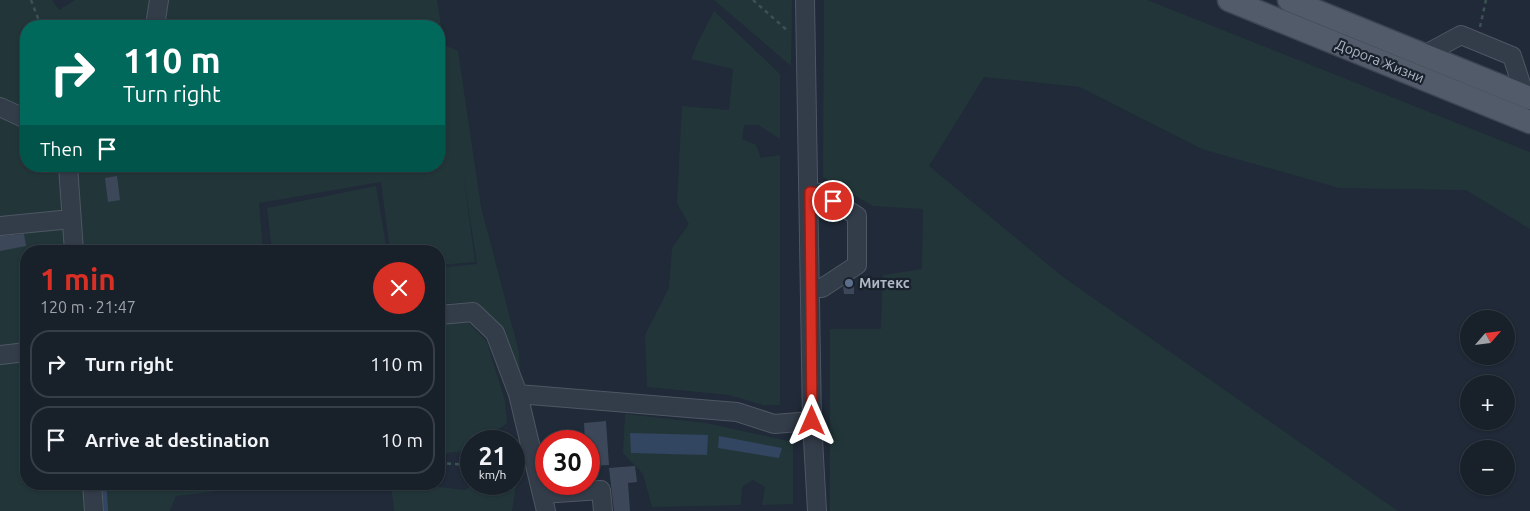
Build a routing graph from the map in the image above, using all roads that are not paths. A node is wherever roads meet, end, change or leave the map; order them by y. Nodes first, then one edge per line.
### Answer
1 (159, 0) edge
2 (805, 0) edge
3 (1230, 0) edge
4 (1288, 0) edge
5 (156, 20) edge
6 (1424, 55) junction
7 (1528, 97) edge
8 (0, 107) edge
9 (20, 116) edge
10 (1530, 122) edge
11 (68, 172) edge
12 (810, 192) junction
13 (71, 218) junction
14 (0, 226) edge
15 (73, 245) edge
16 (811, 288) junction
17 (445, 314) edge
18 (20, 353) edge
19 (0, 355) edge
20 (518, 394) junction
21 (812, 421) junction
22 (92, 490) edge
23 (544, 503) edge
24 (94, 511) edge
25 (603, 511) edge
26 (817, 511) edge

1 - 5 street
2 - 12 street
3 - 10 main road, Дорога Жизни
4 - 6 main road, Дорога Жизни
6 - 7 main road, Дорога Жизни
6 - 7 street
8 - 9 street
11 - 13 street
12 - 16 street
12 - 16 street
13 - 14 street
13 - 15 street
16 - 21 street
17 - 20 street
18 - 19 street
20 - 21 street
20 - 23 street
21 - 26 street
22 - 24 street
23 - 25 street

